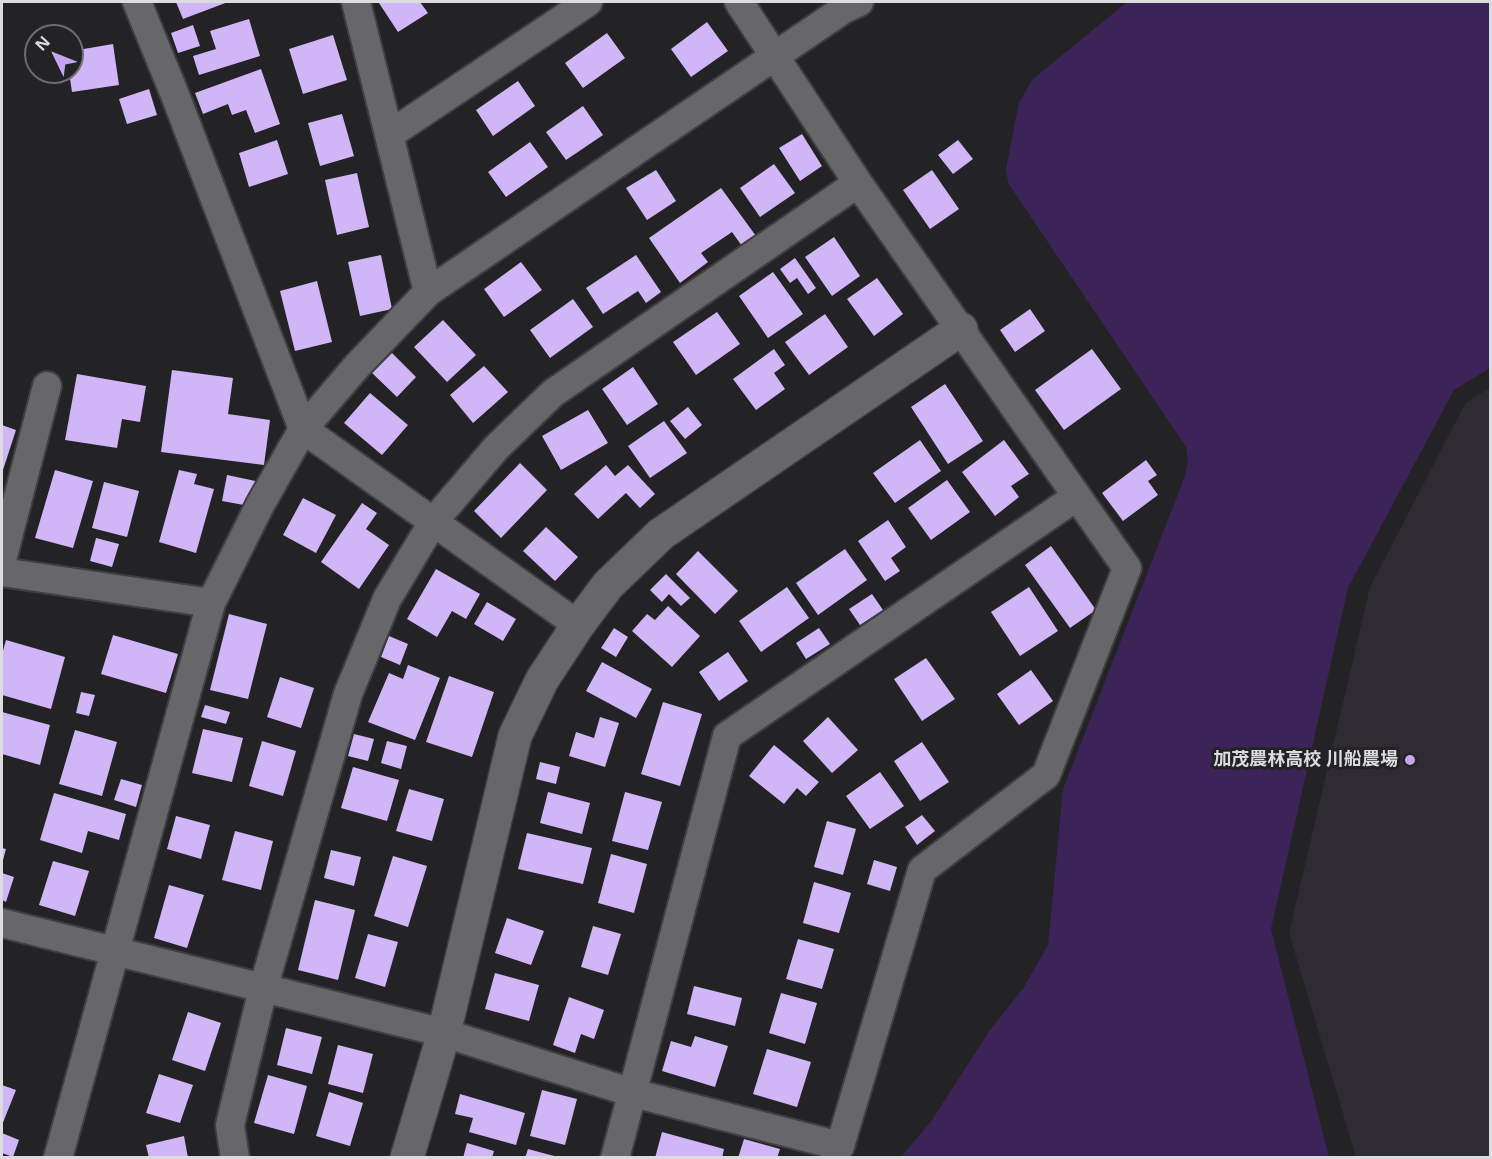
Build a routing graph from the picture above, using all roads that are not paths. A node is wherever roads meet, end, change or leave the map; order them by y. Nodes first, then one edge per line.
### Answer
1 (137, 2) edge
2 (356, 2) edge
3 (588, 2) edge
4 (739, 2) edge
5 (859, 2) edge
6 (776, 57) junction
7 (389, 135) junction
8 (858, 183) junction
9 (428, 291) junction
10 (960, 329) junction
11 (47, 386) dead end
12 (303, 429) junction
13 (1076, 497) junction
14 (433, 522) junction
15 (2, 560) edge
16 (2, 572) edge
17 (211, 603) junction
18 (578, 625) junction
19 (2, 923) edge
20 (115, 952) junction
21 (263, 989) junction
22 (444, 1033) junction
23 (633, 1093) junction
24 (58, 1158) edge
25 (235, 1158) edge
26 (407, 1158) edge
27 (615, 1158) edge

1 - 12 street
2 - 7 street
3 - 7 street
4 - 6 street
5 - 6 street
6 - 8 street
6 - 9 street
7 - 9 street
8 - 10 street
8 - 14 street
9 - 12 street
10 - 13 street
10 - 18 street
11 - 15 street
12 - 14 street
12 - 17 street
13 - 23 street
13 - 23 street
14 - 18 street
14 - 21 street
16 - 17 street
17 - 20 street
18 - 22 street
19 - 20 street
20 - 21 street
20 - 24 street
21 - 22 street
21 - 25 street
22 - 23 street
22 - 26 street
23 - 27 street

